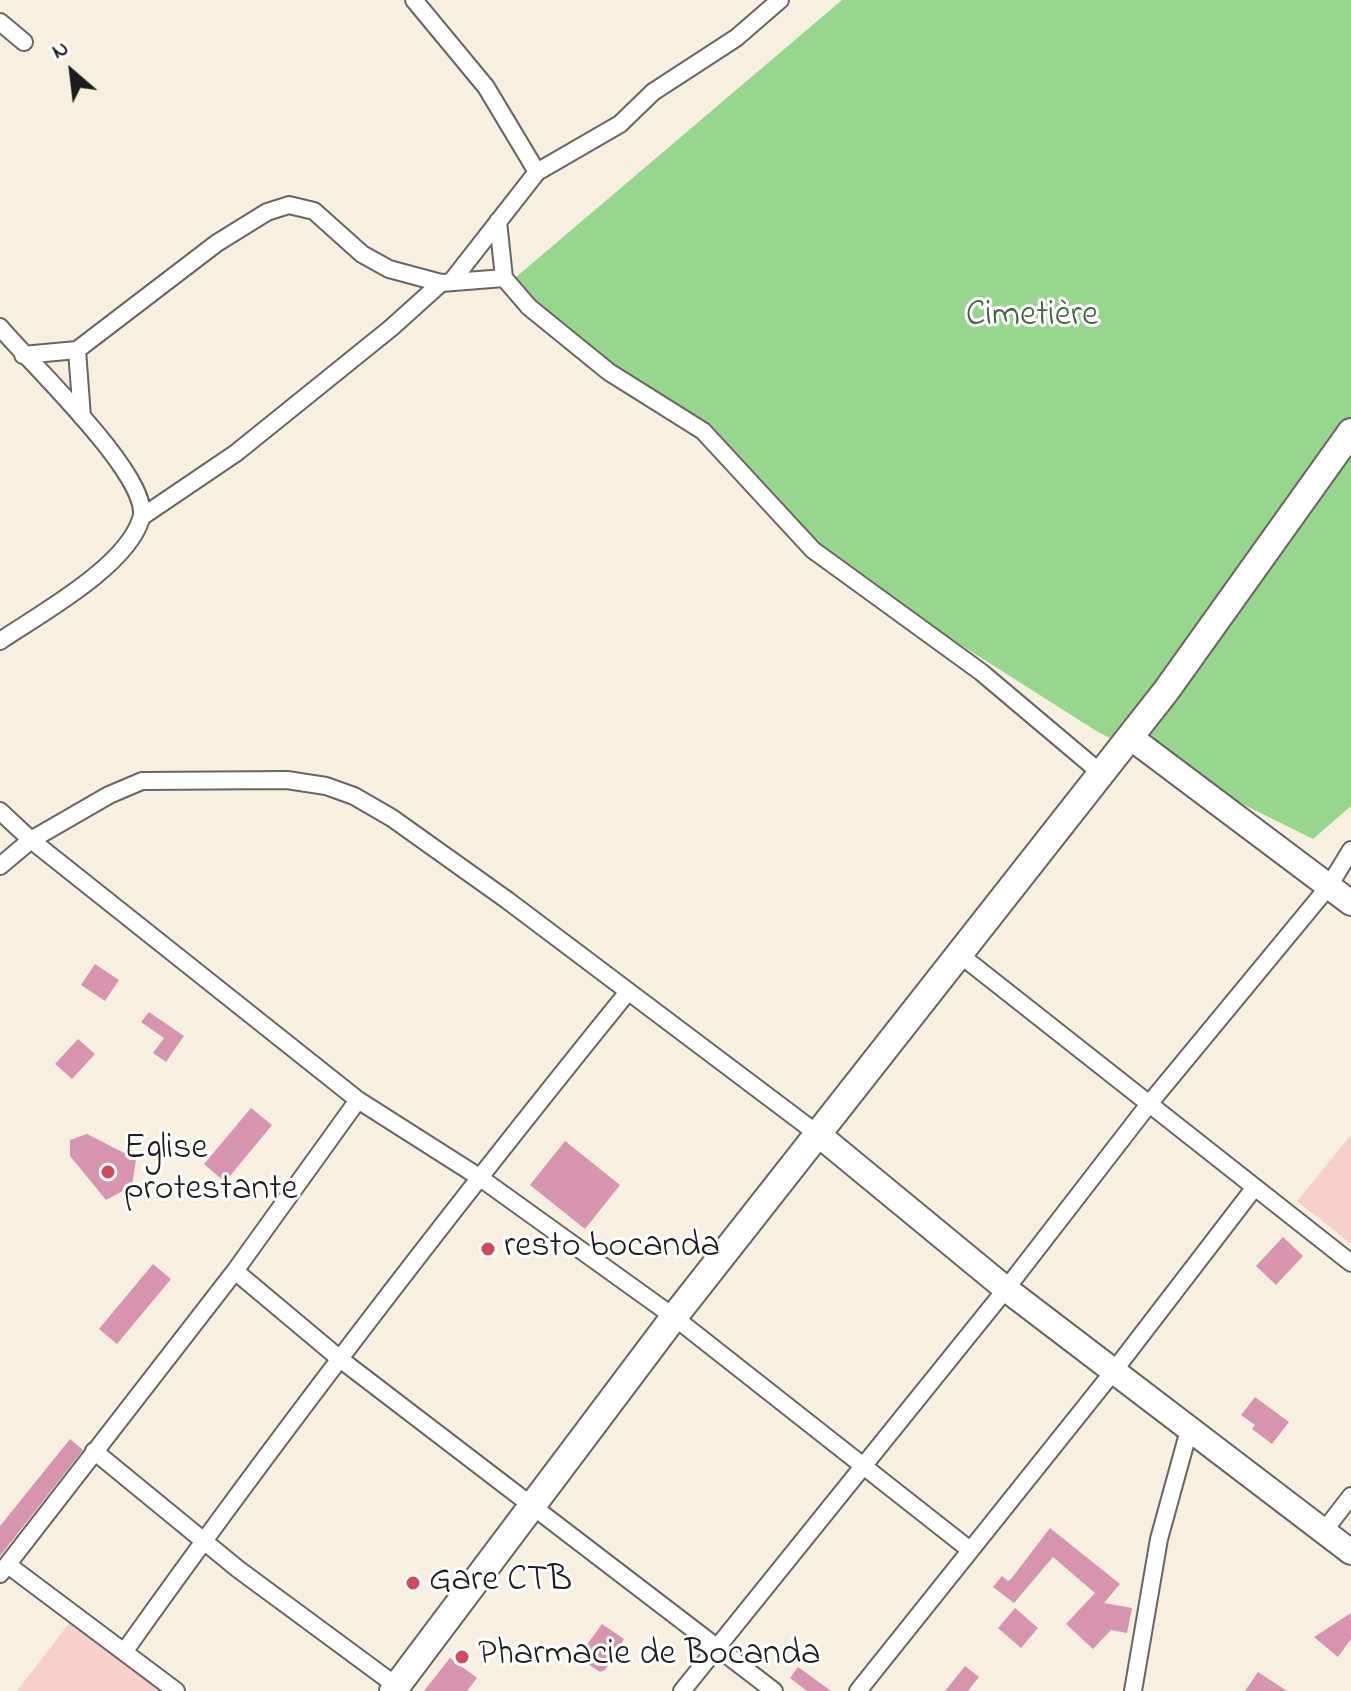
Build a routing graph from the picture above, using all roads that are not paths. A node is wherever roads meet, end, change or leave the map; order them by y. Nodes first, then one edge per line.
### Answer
1 (414, 0) edge
2 (780, 0) edge
3 (0, 22) edge
4 (24, 42) dead end
5 (537, 172) junction
6 (498, 221) junction
7 (504, 278) junction
8 (446, 282) junction
9 (0, 327) edge
10 (77, 350) junction
11 (23, 355) junction
12 (82, 417) junction
13 (1351, 432) edge
14 (143, 516) junction
15 (0, 641) edge
16 (1130, 737) junction
17 (1102, 774) junction
18 (0, 811) edge
19 (31, 840) junction
20 (1351, 850) edge
21 (0, 866) edge
22 (1329, 886) junction
23 (1351, 903) edge
24 (959, 954) junction
25 (627, 993) junction
26 (358, 1100) junction
27 (1149, 1104) junction
28 (819, 1135) junction
29 (479, 1177) junction
30 (1255, 1187) junction
31 (1351, 1263) edge
32 (235, 1271) junction
33 (1006, 1289) junction
34 (674, 1317) junction
35 (340, 1359) junction
36 (1113, 1372) junction
37 (1189, 1430) junction
38 (94, 1451) junction
39 (863, 1466) junction
40 (1351, 1496) edge
41 (532, 1504) junction
42 (1324, 1531) junction
43 (203, 1540) junction
44 (970, 1550) junction
45 (1351, 1552) edge
46 (4, 1570) edge
47 (716, 1647) junction
48 (124, 1652) junction
49 (397, 1689) edge
50 (176, 1691) edge
51 (682, 1691) edge
52 (774, 1691) edge
53 (858, 1691) edge
54 (1133, 1691) edge

1 - 5 street
2 - 5 street
3 - 4 street
5 - 6 street
6 - 7 street
6 - 8 street
7 - 8 street
7 - 17 street
8 - 10 street
8 - 14 street
9 - 11 street
10 - 11 street
10 - 12 street
11 - 12 street
12 - 14 street
13 - 16 main road
14 - 15 street
16 - 17 main road
16 - 22 street
17 - 24 main road
18 - 19 street
19 - 21 street
19 - 25 street
19 - 26 street
20 - 22 street
22 - 23 street
22 - 27 street
24 - 27 street
24 - 28 main road
25 - 28 street
25 - 29 street
26 - 29 street
26 - 32 street
27 - 30 street
27 - 33 street
28 - 33 street
28 - 34 main road
29 - 34 street
29 - 35 street
30 - 31 street
30 - 36 street
32 - 35 street
32 - 38 street
33 - 36 street
33 - 39 street
34 - 39 street
34 - 41 main road
35 - 41 street
35 - 43 street
36 - 37 street
36 - 44 street
37 - 42 street
37 - 54 street
38 - 43 street
38 - 46 street
39 - 44 street
39 - 47 street
40 - 42 street
41 - 47 street
41 - 49 main road
42 - 45 street
43 - 48 street
43 - 49 street
44 - 53 street
46 - 48 street
47 - 51 street
47 - 52 street
48 - 50 street

